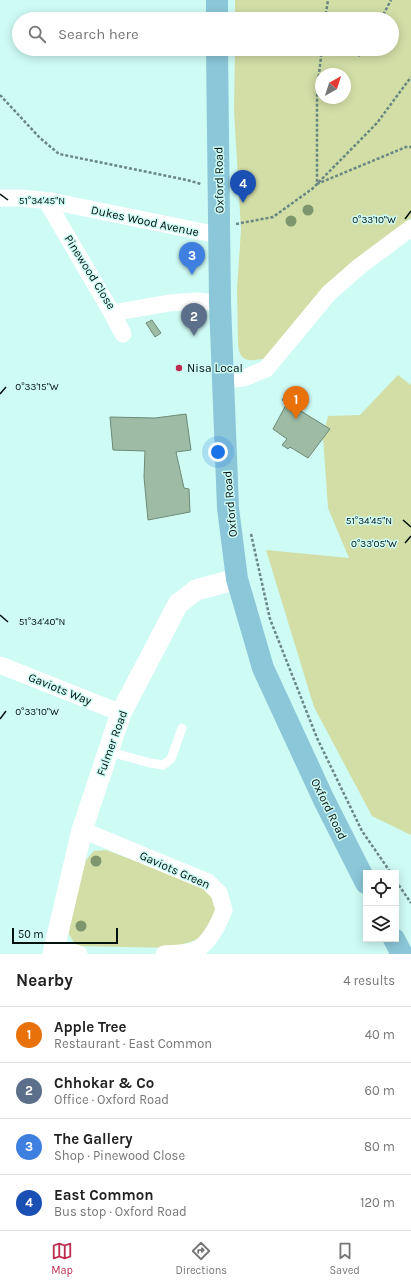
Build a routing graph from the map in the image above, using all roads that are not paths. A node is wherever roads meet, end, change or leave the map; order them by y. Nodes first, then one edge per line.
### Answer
1 (217, 0) edge
2 (217, 12) edge
3 (218, 56) edge
4 (0, 198) edge
5 (50, 201) junction
6 (230, 226) junction
7 (411, 228) edge
8 (220, 303) junction
9 (112, 313) junction
10 (123, 334) dead end
11 (223, 380) junction
12 (237, 579) junction
13 (0, 665) edge
14 (121, 714) junction
15 (182, 728) dead end
16 (108, 751) junction
17 (82, 830) junction
18 (363, 877) edge
19 (396, 942) edge
20 (54, 950) edge
21 (79, 954) edge
22 (164, 954) edge
23 (402, 954) edge

1 - 2 main road
3 - 6 main road, Oxford Road
4 - 5 street, Dukes Wood Avenue
5 - 6 street, Dukes Wood Avenue
5 - 9 street, Pinewood Close
6 - 8 main road, Oxford Road
7 - 11 street
8 - 9 street, Pinewood Close
8 - 11 main road, Oxford Road
9 - 10 street
11 - 12 main road, Oxford Road
12 - 14 street, Fulmer Road
12 - 18 main road, Oxford Road
13 - 14 street, Gaviots Way
14 - 16 street, Fulmer Road
15 - 16 lane
16 - 17 street, Fulmer Road
17 - 20 street, Fulmer Road
17 - 22 street, Gaviots Green
19 - 23 main road
20 - 21 street

